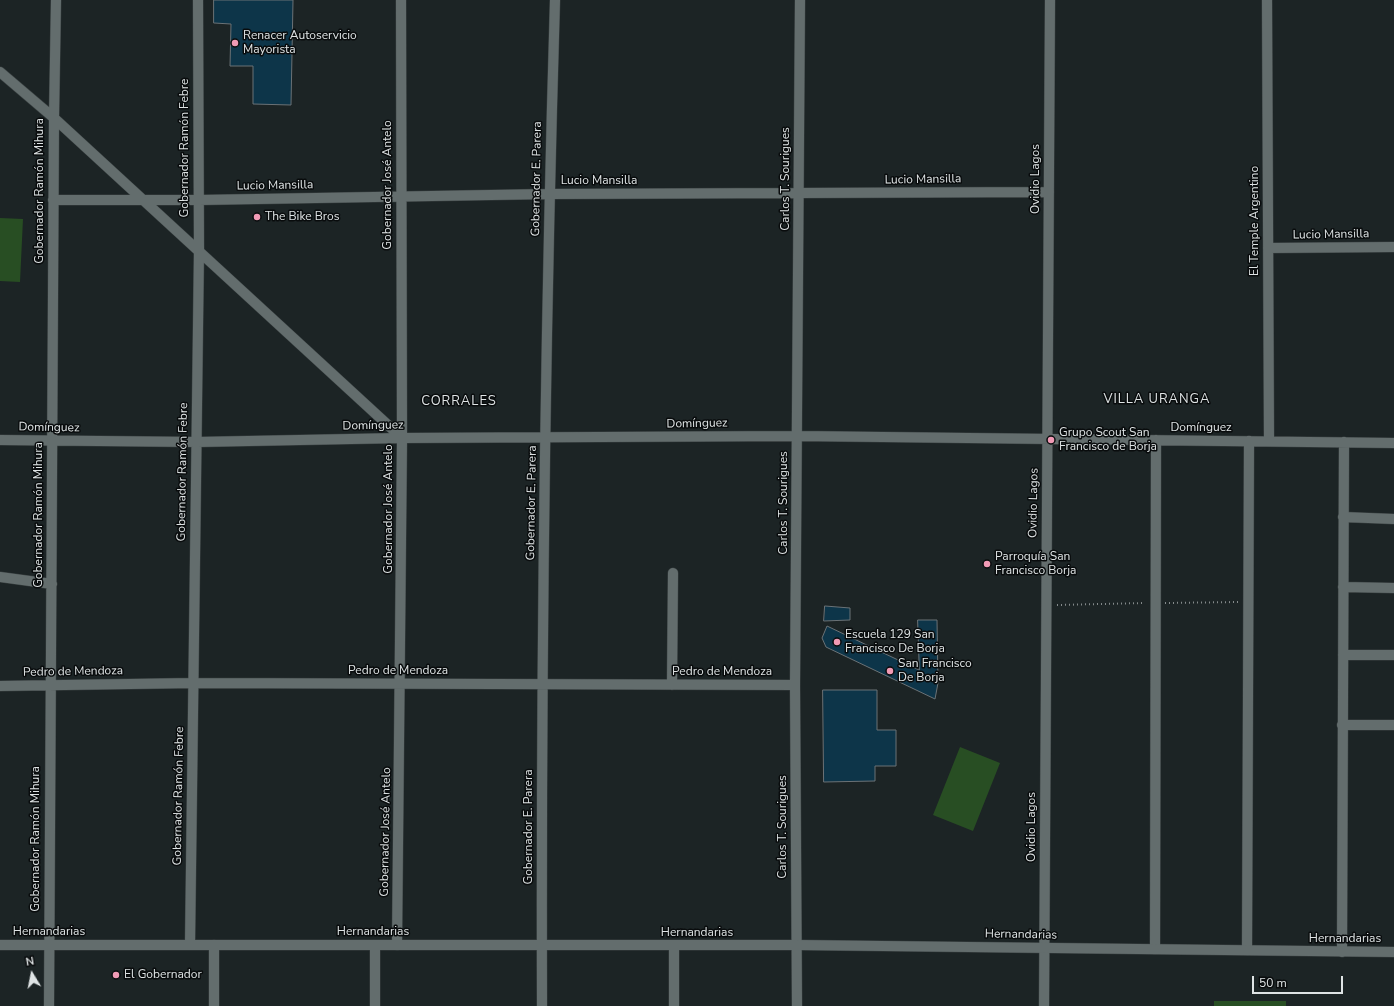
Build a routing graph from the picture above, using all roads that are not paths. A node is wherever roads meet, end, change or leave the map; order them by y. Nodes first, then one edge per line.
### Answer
1 (56, 0) edge
2 (198, 0) edge
3 (401, 0) edge
4 (555, 0) edge
5 (800, 0) edge
6 (1050, 0) edge
7 (1266, 0) edge
8 (0, 72) edge
9 (54, 118) junction
10 (1049, 192) junction
11 (549, 194) junction
12 (800, 194) junction
13 (401, 197) junction
14 (53, 200) junction
15 (144, 200) junction
16 (199, 200) junction
17 (1394, 247) edge
18 (1268, 248) junction
19 (199, 250) junction
20 (797, 436) junction
21 (402, 438) junction
22 (546, 438) junction
23 (1048, 439) junction
24 (0, 440) edge
25 (1156, 440) junction
26 (1250, 441) junction
27 (1269, 441) junction
28 (52, 442) junction
29 (197, 442) junction
30 (1344, 442) junction
31 (1394, 443) edge
32 (1343, 517) junction
33 (1394, 519) edge
34 (673, 573) dead end
35 (0, 577) edge
36 (52, 584) junction
37 (1343, 587) junction
38 (1394, 588) edge
39 (1343, 655) junction
40 (1394, 655) edge
41 (194, 683) junction
42 (401, 684) junction
43 (542, 685) junction
44 (672, 685) junction
45 (795, 685) junction
46 (0, 686) edge
47 (50, 686) junction
48 (1342, 725) junction
49 (1394, 725) edge
50 (190, 944) junction
51 (0, 945) edge
52 (49, 945) junction
53 (214, 945) junction
54 (397, 945) junction
55 (542, 945) junction
56 (797, 945) junction
57 (375, 946) junction
58 (674, 946) junction
59 (1044, 948) junction
60 (1155, 949) junction
61 (1247, 950) junction
62 (1342, 952) junction
63 (1394, 952) edge
64 (49, 1006) edge
65 (214, 1006) edge
66 (375, 1006) edge
67 (542, 1006) edge
68 (674, 1006) edge
69 (797, 1006) edge
70 (1044, 1006) edge

1 - 9 street, Gobernador Ramón Mihura
2 - 16 street, Gobernador Ramón Febre
3 - 13 street, Gobernador José Antelo
4 - 11 street, Gobernador E. Parera
5 - 12 street, Carlos T. Sourigues
6 - 10 street, Ovidio Lagos
7 - 18 street, El Temple Argentino
8 - 9 street
9 - 14 street, Gobernador Ramón Mihura
9 - 15 street
10 - 12 street, Lucio Mansilla
10 - 23 street, Ovidio Lagos
11 - 12 street, Lucio Mansilla
11 - 13 street, Lucio Mansilla
11 - 22 street, Gobernador E. Parera
12 - 20 street, Carlos T. Sourigues
13 - 16 street, Lucio Mansilla
13 - 21 street, Gobernador José Antelo
14 - 15 street, Lucio Mansilla
14 - 28 street, Gobernador Ramón Mihura
15 - 16 street, Lucio Mansilla
15 - 19 street
16 - 19 street, Gobernador Ramón Febre
17 - 18 street, Lucio Mansilla
18 - 27 street, El Temple Argentino
19 - 21 street
19 - 29 street, Gobernador Ramón Febre
20 - 22 street, Domínguez
20 - 23 street, Domínguez
20 - 45 street, Carlos T. Sourigues
21 - 22 street, Domínguez
21 - 29 street, Domínguez
21 - 42 street, Gobernador José Antelo
22 - 43 street, Gobernador E. Parera
23 - 25 street, Domínguez
23 - 59 street, Ovidio Lagos
24 - 28 street, Domínguez
25 - 26 street, Domínguez
25 - 60 street
26 - 27 street, Domínguez
26 - 61 street
27 - 30 street, Domínguez
28 - 29 street, Domínguez
28 - 36 street, Gobernador Ramón Mihura
29 - 41 street, Gobernador Ramón Febre
30 - 31 street, Domínguez
30 - 32 street
32 - 33 street
32 - 37 street
34 - 44 street
35 - 36 street
36 - 47 street, Gobernador Ramón Mihura
37 - 38 street
37 - 39 street
39 - 40 street
39 - 48 street
41 - 42 street, Pedro de Mendoza
41 - 47 street, Pedro de Mendoza
41 - 50 street, Gobernador Ramón Febre
42 - 43 street, Pedro de Mendoza
42 - 54 street, Gobernador José Antelo
43 - 44 street, Pedro de Mendoza
43 - 55 street, Gobernador E. Parera
44 - 45 street, Pedro de Mendoza
45 - 56 street, Carlos T. Sourigues
46 - 47 street, Pedro de Mendoza
47 - 52 street, Gobernador Ramón Mihura
48 - 49 street
48 - 62 street
50 - 52 street, Hernandarias
50 - 53 street, Hernandarias
51 - 52 street, Hernandarias
52 - 64 street, Gobernador Ramón Mihura
53 - 57 street, Hernandarias
53 - 65 street
54 - 55 street, Hernandarias
54 - 57 street, Hernandarias
55 - 58 street, Hernandarias
55 - 67 street, Gobernador E. Parera
56 - 58 street, Hernandarias
56 - 59 street, Hernandarias
56 - 69 street, Carlos T. Sourigues
57 - 66 street
58 - 68 street
59 - 60 street, Hernandarias
59 - 70 street, Ovidio Lagos
60 - 61 street, Hernandarias
61 - 62 street, Hernandarias
62 - 63 street, Hernandarias

